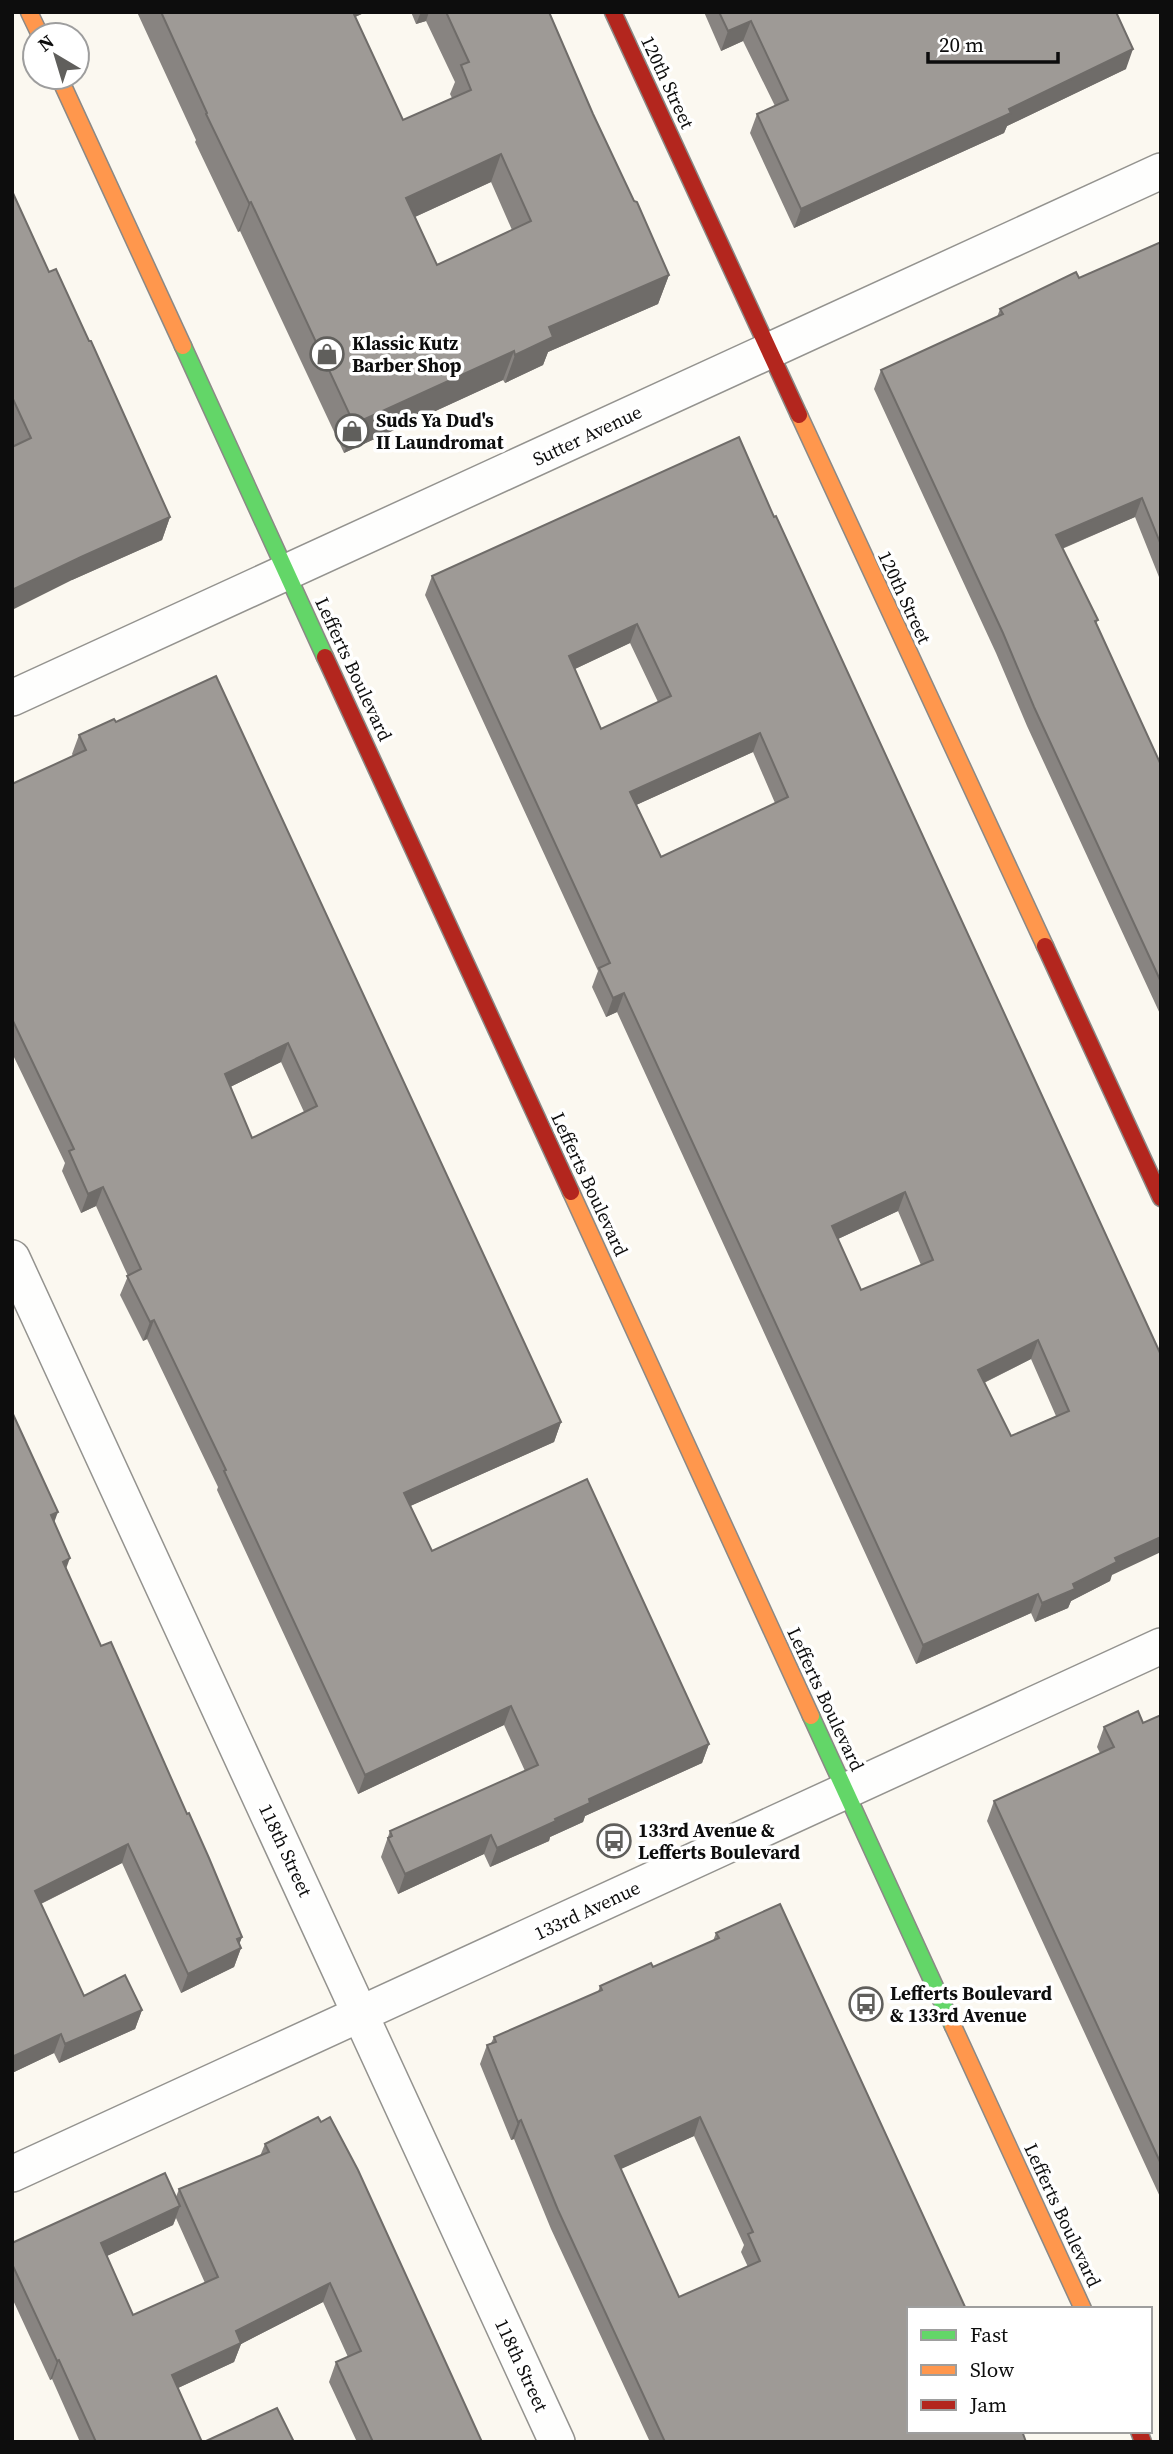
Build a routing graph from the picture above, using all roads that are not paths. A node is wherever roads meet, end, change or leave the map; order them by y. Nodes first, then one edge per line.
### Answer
1 (613, 12) edge
2 (65, 91) edge
3 (1161, 171) edge
4 (769, 351) junction
5 (286, 572) junction
6 (12, 698) edge
7 (1161, 1198) edge
8 (12, 1258) edge
9 (1161, 1646) edge
10 (846, 1792) junction
11 (361, 2013) junction
12 (12, 2174) edge
13 (1082, 2307) edge
14 (557, 2442) edge

1 - 4 main road, 120th Street
2 - 5 main road, Lefferts Boulevard
3 - 4 street, Sutter Avenue
4 - 5 street, Sutter Avenue
4 - 7 main road, 120th Street
5 - 6 street, Sutter Avenue
5 - 10 main road, Lefferts Boulevard
8 - 11 street, 118th Street
9 - 10 street, 133rd Avenue
10 - 11 street, 133rd Avenue
10 - 13 main road, Lefferts Boulevard
11 - 12 street, 133rd Avenue
11 - 14 street, 118th Street

